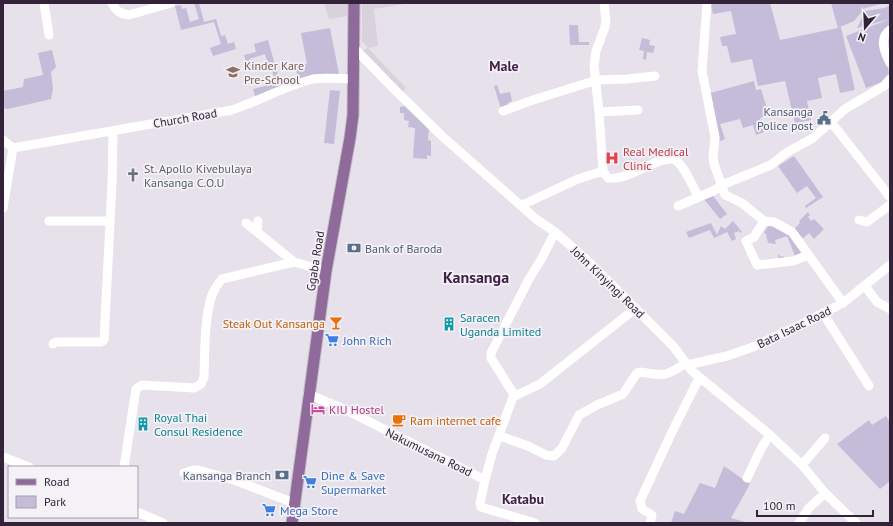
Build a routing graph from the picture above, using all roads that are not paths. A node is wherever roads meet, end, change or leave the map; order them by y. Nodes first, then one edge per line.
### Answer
1 (44, 3) edge
2 (112, 3) edge
3 (171, 3) edge
4 (354, 3) edge
5 (604, 3) edge
6 (707, 3) edge
7 (890, 30) edge
8 (49, 35) dead end
9 (354, 48) junction
10 (890, 63) edge
11 (655, 76) dead end
12 (353, 79) junction
13 (890, 79) edge
14 (597, 80) junction
15 (638, 110) dead end
16 (503, 111) dead end
17 (599, 112) junction
18 (831, 122) junction
19 (113, 131) junction
20 (3, 140) edge
21 (13, 148) junction
22 (603, 171) junction
23 (722, 185) junction
24 (698, 196) junction
25 (890, 197) edge
26 (522, 205) junction
27 (890, 205) edge
28 (678, 206) dead end
29 (3, 208) edge
30 (859, 220) dead end
31 (49, 221) dead end
32 (110, 221) junction
33 (258, 221) dead end
34 (764, 221) junction
35 (246, 223) dead end
36 (257, 231) junction
37 (555, 232) junction
38 (808, 255) junction
39 (294, 262) junction
40 (890, 265) edge
41 (326, 271) junction
42 (865, 286) junction
43 (843, 303) junction
44 (636, 308) junction
45 (890, 309) edge
46 (823, 313) junction
47 (53, 344) dead end
48 (686, 364) junction
49 (699, 378) junction
50 (869, 386) dead end
51 (308, 394) junction
52 (515, 396) junction
53 (770, 435) junction
54 (500, 436) junction
55 (825, 438) dead end
56 (3, 457) edge
57 (802, 465) junction
58 (26, 466) edge
59 (124, 466) edge
60 (184, 473) dead end
61 (747, 478) dead end
62 (485, 480) junction
63 (825, 493) junction
64 (294, 503) junction
65 (138, 512) edge
66 (163, 523) edge
67 (292, 523) edge
68 (535, 523) edge
69 (650, 523) edge
70 (799, 523) edge
71 (856, 523) edge

1 - 8 street
2 - 3 street
4 - 9 main road, Ggaba Road
5 - 14 street
6 - 23 street
7 - 10 street
9 - 12 main road, Ggaba Road
9 - 26 street, John Kinyingi Road
11 - 14 street
12 - 19 street, Church Road
12 - 41 main road, Ggaba Road
13 - 18 street
14 - 16 street
14 - 17 street
15 - 17 street
17 - 22 street
18 - 23 street
18 - 25 street
19 - 21 street, Church Road
19 - 32 street
20 - 21 street
21 - 29 street
22 - 24 street
22 - 26 street
23 - 24 street
23 - 34 street
24 - 28 street
26 - 37 street, John Kinyingi Road
27 - 30 street
31 - 32 street
32 - 47 street
33 - 36 street
34 - 38 street
34 - 38 street
35 - 36 street
36 - 39 street
37 - 44 street, John Kinyingi Road
37 - 52 street
38 - 43 street
39 - 41 street
39 - 59 street
40 - 42 street, Bata Isaac Road
41 - 51 main road, Ggaba Road
42 - 43 street, Bata Isaac Road
42 - 45 street
43 - 46 street, Bata Isaac Road
44 - 48 street, John Kinyingi Road
44 - 52 street
46 - 48 street, Bata Isaac Road
46 - 50 street
48 - 49 street, John Kinyingi Road
48 - 54 street, Bata Isaac Road
49 - 53 street, John Kinyingi Road
49 - 69 street
51 - 62 street, Nakumusana Road
51 - 64 main road, Ggaba Road
52 - 54 street, Nakumusana Road
53 - 57 street, John Kinyingi Road
53 - 61 street
54 - 62 street, Nakumusana Road
55 - 57 street
56 - 58 street
57 - 63 street, John Kinyingi Road
60 - 64 street
62 - 68 street
63 - 70 street
63 - 71 street, John Kinyingi Road
64 - 67 main road, Ggaba Road
65 - 66 street

